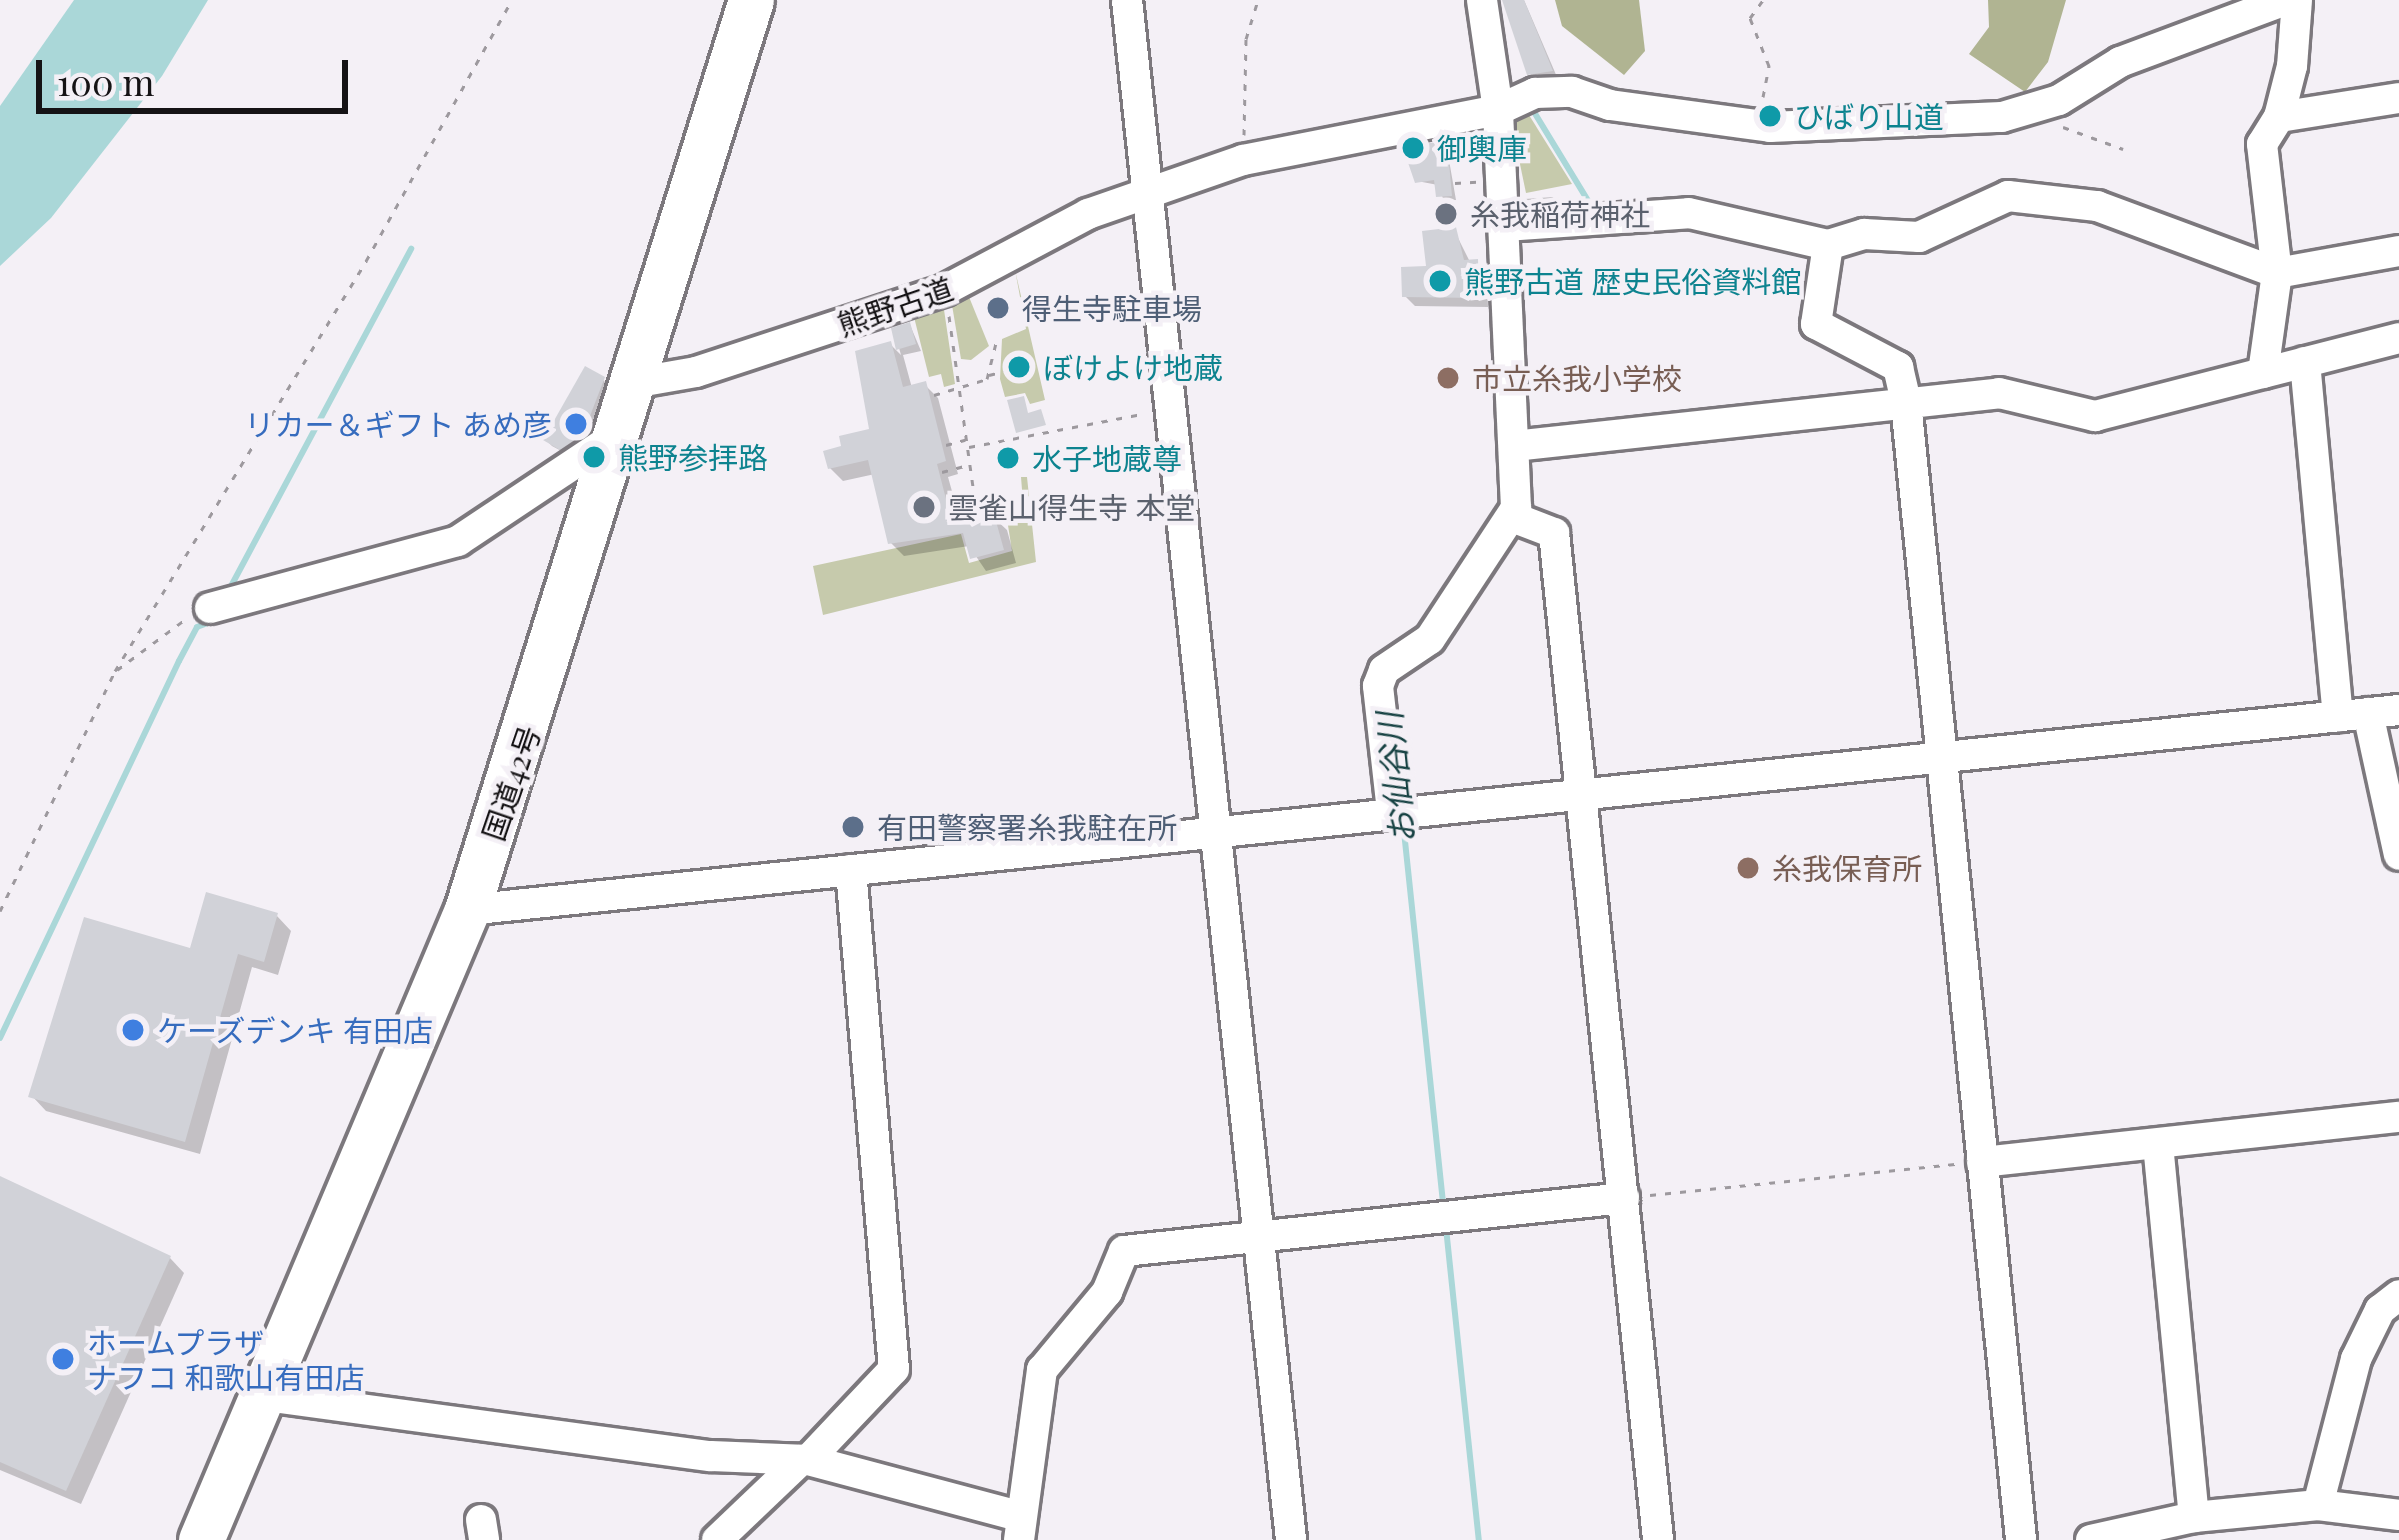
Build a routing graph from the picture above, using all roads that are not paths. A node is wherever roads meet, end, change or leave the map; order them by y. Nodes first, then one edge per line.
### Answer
1 (751, 0) edge
2 (1127, 0) edge
3 (1482, 0) edge
4 (2286, 0) edge
5 (2297, 0) edge
6 (2399, 98) edge
7 (1498, 110) junction
8 (2279, 117) junction
9 (1144, 193) junction
10 (1505, 226) junction
11 (1828, 245) junction
12 (2399, 251) edge
13 (2277, 273) junction
14 (2399, 338) edge
15 (2305, 362) junction
16 (2263, 373) junction
17 (633, 382) junction
18 (1906, 403) junction
19 (617, 435) junction
20 (1514, 446) junction
21 (1515, 518) junction
22 (210, 608) road end
23 (2399, 710) edge
24 (2353, 715) junction
25 (1940, 757) junction
26 (1580, 790) junction
27 (1392, 812) junction
28 (1214, 831) junction
29 (2399, 855) edge
30 (850, 870) junction
31 (467, 910) junction
32 (2399, 1117) edge
33 (2158, 1144) junction
34 (1982, 1162) junction
35 (1624, 1198) junction
36 (1258, 1236) junction
37 (2399, 1294) edge
38 (265, 1396) junction
39 (805, 1460) junction
40 (2318, 1505) junction
41 (2399, 1515) edge
42 (2194, 1517) junction
43 (1018, 1528) edge
44 (201, 1540) edge
45 (717, 1540) edge
46 (1291, 1540) edge
47 (1658, 1540) edge
48 (2021, 1540) edge
49 (2091, 1540) edge

1 - 17 highway, 国道42号
2 - 9 street
3 - 7 street
4 - 7 street, 熊野古道
5 - 8 street
6 - 8 street
7 - 9 street, 熊野古道
7 - 10 street
8 - 13 street
9 - 17 street, 熊野古道
9 - 28 street
10 - 11 street
10 - 20 street
11 - 13 street
11 - 18 street
12 - 13 street
13 - 16 street
14 - 15 street
15 - 16 street
15 - 24 street
16 - 18 street
17 - 19 highway, 国道42号
18 - 20 street
18 - 25 street
19 - 22 street
19 - 31 highway, 国道42号
20 - 21 street
21 - 26 street
21 - 27 street
23 - 24 street
24 - 25 street
24 - 29 street
25 - 26 street
25 - 34 street
26 - 27 street
26 - 35 street
27 - 28 street
28 - 30 street
28 - 36 street
30 - 31 street
30 - 39 street
31 - 38 highway, 国道42号
32 - 33 street
33 - 34 street
33 - 42 street
34 - 48 street
35 - 36 street
35 - 47 street
36 - 43 street
36 - 46 street
37 - 40 street
38 - 39 street
38 - 44 highway, 国道42号
39 - 43 street
39 - 45 street
40 - 41 street
40 - 42 street
42 - 49 street

